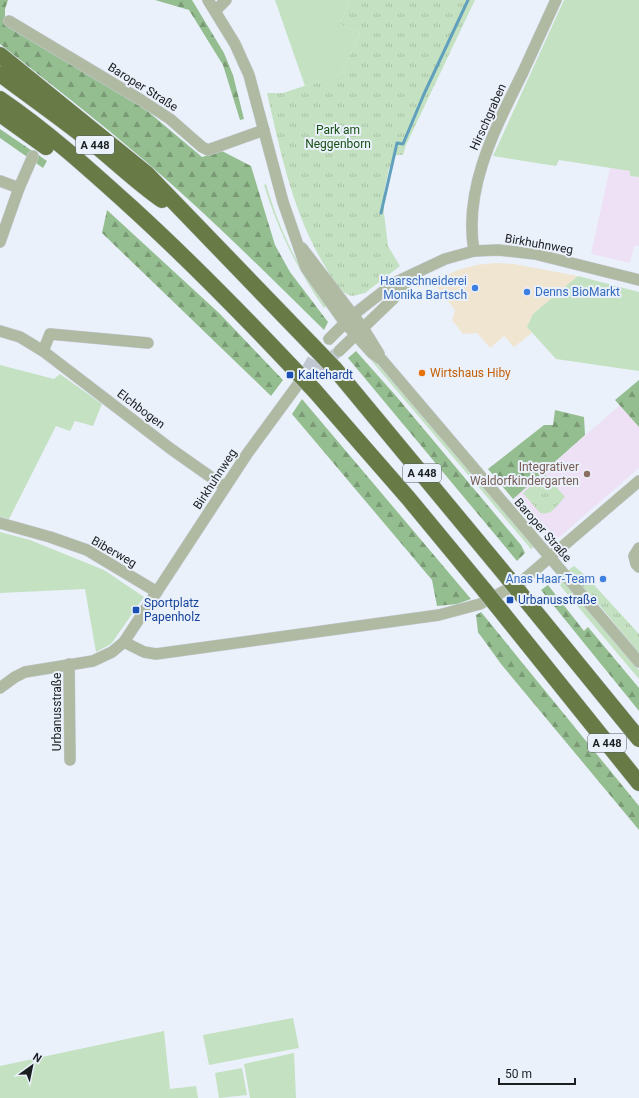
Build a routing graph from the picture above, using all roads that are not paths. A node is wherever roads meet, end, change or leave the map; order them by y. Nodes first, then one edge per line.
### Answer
1 (208, 0) edge
2 (226, 0) edge
3 (556, 0) edge
4 (216, 10) junction
5 (10, 21) dead end
6 (0, 55) edge
7 (0, 74) edge
8 (0, 99) edge
9 (0, 114) edge
10 (264, 130) junction
11 (33, 156) dead end
12 (0, 181) edge
13 (18, 188) junction
14 (188, 219) junction
15 (145, 220) junction
16 (0, 242) edge
17 (474, 251) junction
18 (413, 275) junction
19 (639, 280) edge
20 (349, 319) junction
21 (0, 331) edge
22 (359, 331) junction
23 (328, 339) tunnel mouth
24 (148, 343) dead end
25 (339, 350) tunnel mouth
26 (43, 351) junction
27 (299, 383) tunnel mouth
28 (639, 481) edge
29 (225, 487) junction
30 (0, 523) edge
31 (639, 548) edge
32 (550, 558) junction
33 (639, 567) edge
34 (156, 592) junction
35 (124, 642) junction
36 (639, 662) edge
37 (70, 664) junction
38 (0, 688) edge
39 (639, 739) edge
40 (70, 760) dead end
41 (639, 783) edge

1 - 4 street, Baroper Straße
2 - 4 street
3 - 17 street, Hirschgraben
4 - 10 street, Baroper Straße
5 - 10 street, Baroper Straße
6 - 14 highway
7 - 14 highway, A 448
8 - 15 highway, A 448
9 - 15 highway
10 - 20 street, Baroper Straße
11 - 13 street
12 - 13 street
13 - 16 street
14 - 39 highway, A 448, bridge
15 - 41 highway, A 448, bridge
17 - 18 street, Birkhuhnweg
17 - 19 street, Birkhuhnweg
18 - 20 street, Birkhuhnweg
18 - 22 street, Birkhuhnweg
20 - 22 street, Baroper Straße
20 - 23 street, Birkhuhnweg
21 - 26 street, Elchbogen
22 - 25 street, Birkhuhnweg
22 - 32 street, Baroper Straße
24 - 26 street
26 - 29 street, Elchbogen
27 - 29 street, Birkhuhnweg
28 - 32 street
29 - 34 street, Birkhuhnweg
30 - 34 street, Biberweg
31 - 33 street
32 - 35 street
32 - 36 street, Baroper Straße
34 - 35 street
35 - 37 street, Urbanusstraße
37 - 38 street, Urbanusstraße
37 - 40 street, Urbanusstraße

